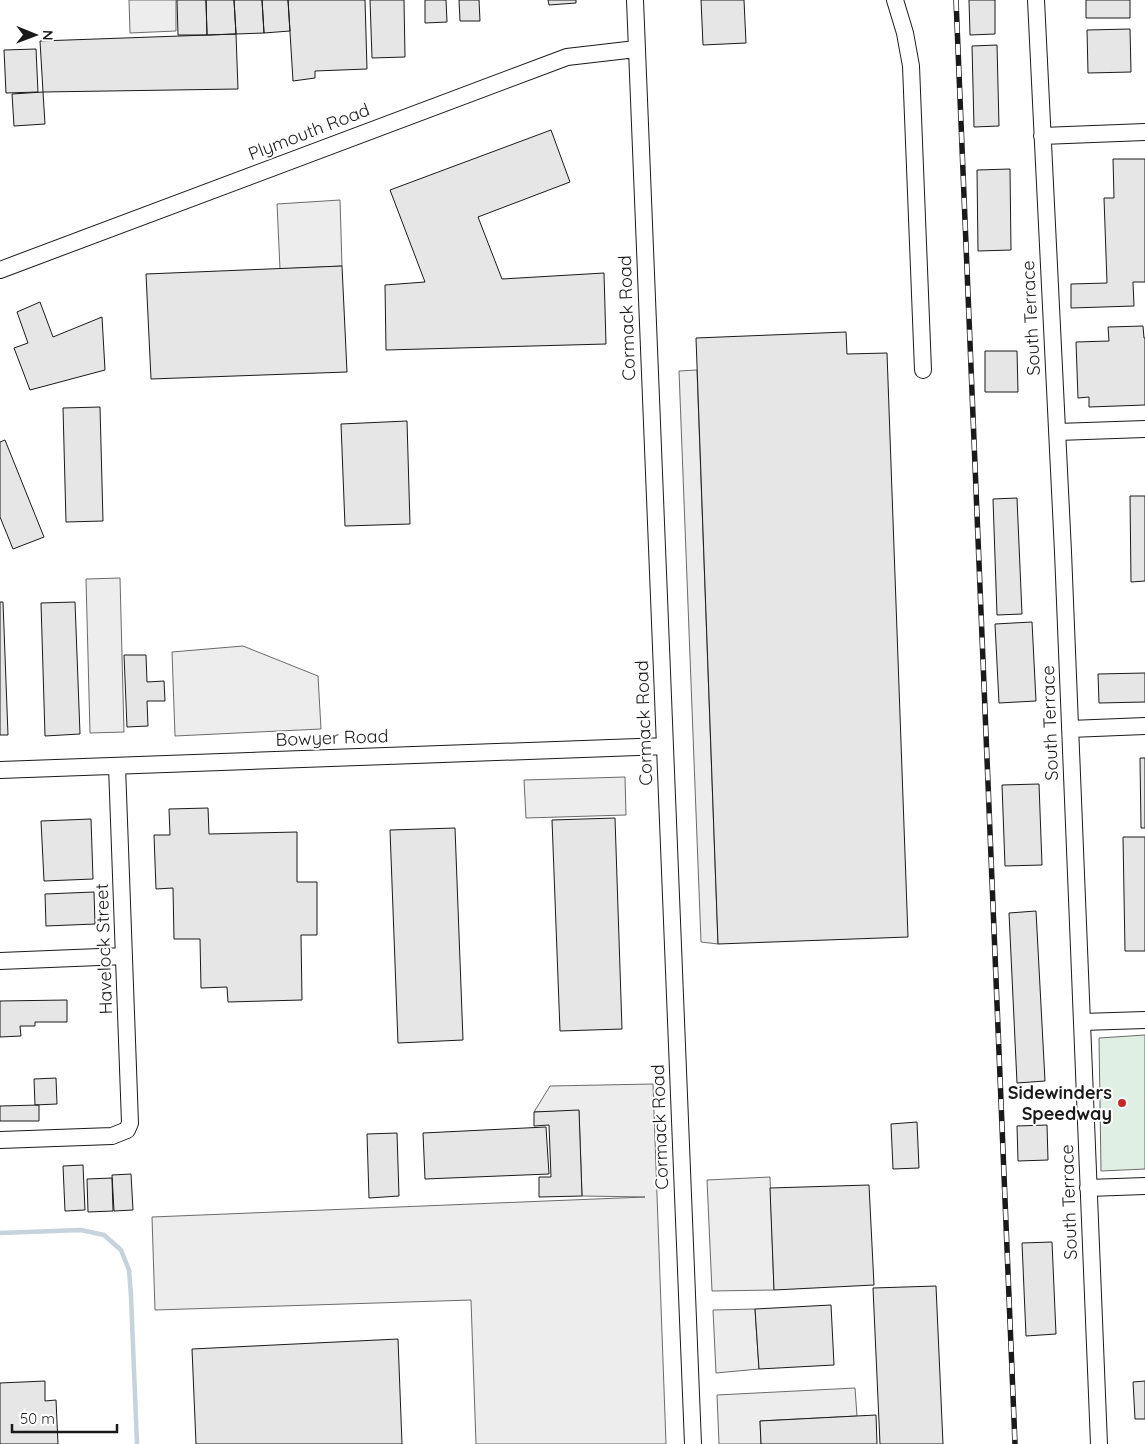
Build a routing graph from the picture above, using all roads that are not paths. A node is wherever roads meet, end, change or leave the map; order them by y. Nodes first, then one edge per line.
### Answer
1 (635, 0) edge
2 (895, 0) edge
3 (1036, 0) edge
4 (636, 49) junction
5 (1145, 132) edge
6 (1042, 136) junction
7 (0, 270) edge
8 (922, 370) dead end
9 (1145, 429) edge
10 (1057, 432) junction
11 (1145, 726) edge
12 (1070, 729) junction
13 (665, 746) junction
14 (117, 766) junction
15 (0, 770) edge
16 (124, 956) junction
17 (0, 961) edge
18 (1145, 1020) edge
19 (1082, 1022) junction
20 (0, 1140) edge
21 (1145, 1186) edge
22 (1088, 1188) junction
23 (693, 1444) edge
24 (1099, 1444) edge

1 - 4 street, Cormack Road
2 - 8 street
3 - 6 street, South Terrace
4 - 7 street, Plymouth Road
4 - 13 street, Cormack Road
5 - 6 street
6 - 10 street, South Terrace
9 - 10 street
10 - 12 street, South Terrace
11 - 12 street
12 - 19 street, South Terrace
13 - 14 street, Bowyer Road
13 - 23 street, Cormack Road
14 - 15 street, Bowyer Road
14 - 16 street, Havelock Street
16 - 17 street
16 - 20 street, Havelock Street
18 - 19 street
19 - 22 street, South Terrace
21 - 22 street
22 - 24 street, South Terrace

